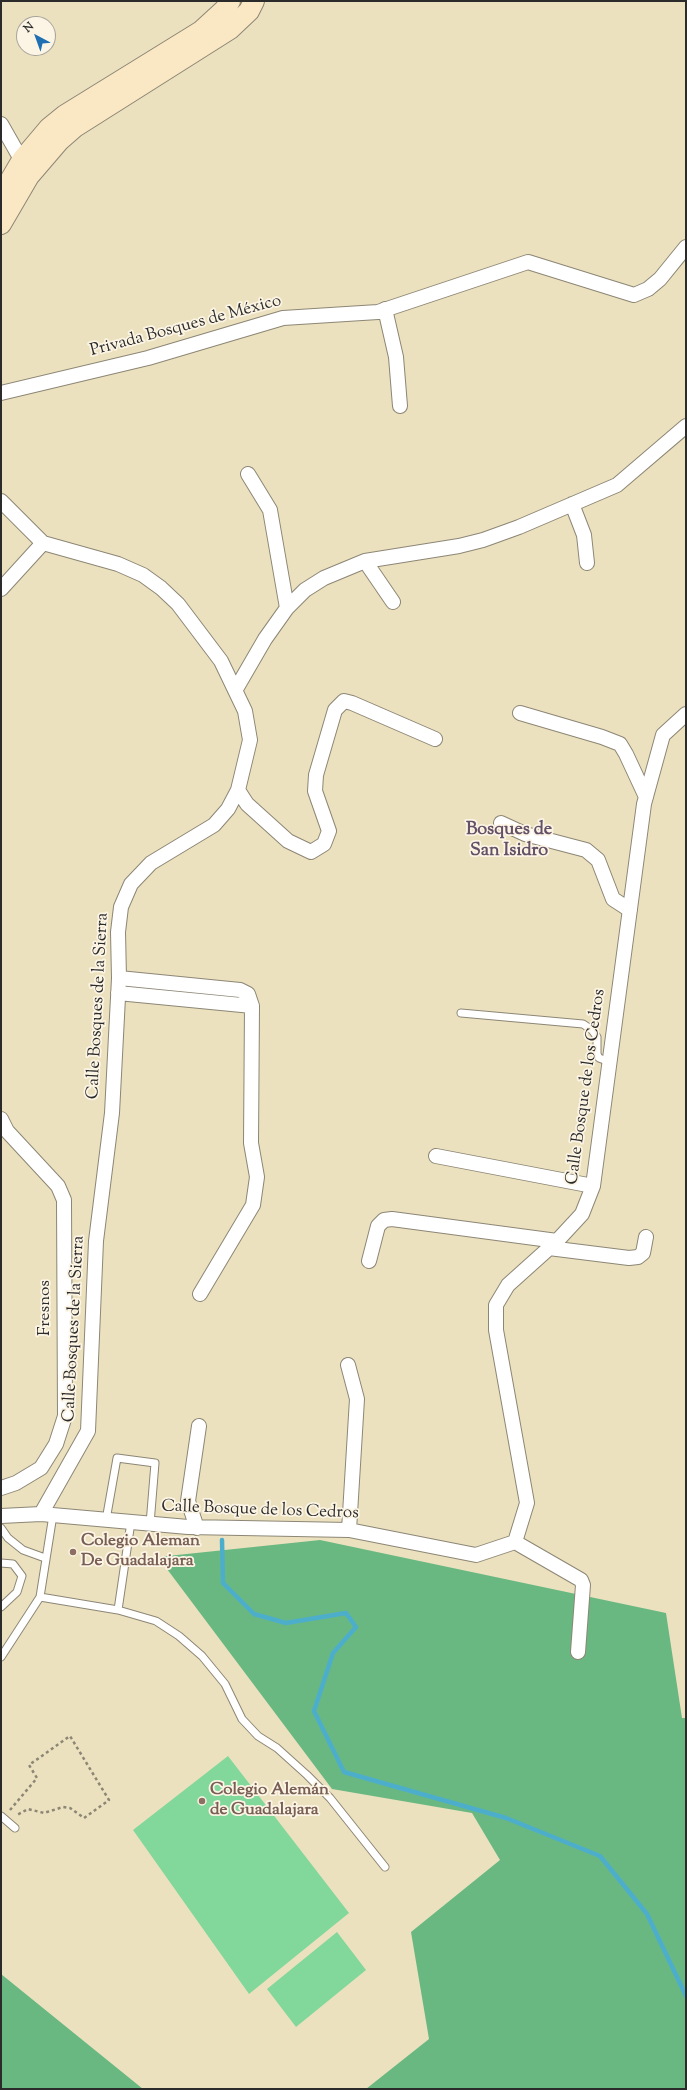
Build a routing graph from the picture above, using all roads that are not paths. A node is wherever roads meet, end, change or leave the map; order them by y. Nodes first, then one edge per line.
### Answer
1 (230, 1) edge
2 (254, 1) edge
3 (1, 124) edge
4 (26, 168) junction
5 (1, 196) edge
6 (1, 224) edge
7 (686, 247) edge
8 (385, 309) junction
9 (1, 393) edge
10 (400, 406) dead end
11 (686, 426) edge
12 (248, 474) dead end
13 (1, 501) edge
14 (572, 504) junction
15 (43, 544) junction
16 (365, 561) junction
17 (587, 563) dead end
18 (1, 589) edge
19 (393, 602) dead end
20 (287, 608) junction
21 (236, 689) junction
22 (520, 713) dead end
23 (686, 714) edge
24 (435, 739) dead end
25 (238, 790) junction
26 (646, 797) junction
27 (501, 823) dead end
28 (630, 910) junction
29 (119, 978) junction
30 (118, 993) junction
31 (252, 1006) junction
32 (461, 1013) dead end
33 (610, 1062) junction
34 (1, 1119) edge
35 (436, 1156) dead end
36 (593, 1186) junction
37 (646, 1237) dead end
38 (553, 1244) junction
39 (369, 1261) dead end
40 (200, 1294) dead end
41 (348, 1365) dead end
42 (199, 1426) dead end
43 (1, 1488) edge
44 (47, 1515) junction
45 (1, 1516) edge
46 (106, 1520) junction
47 (131, 1522) junction
48 (150, 1524) junction
49 (1, 1528) edge
50 (197, 1528) junction
51 (350, 1530) junction
52 (515, 1542) junction
53 (45, 1558) junction
54 (1, 1563) edge
55 (40, 1597) junction
56 (1, 1607) edge
57 (118, 1610) junction
58 (578, 1652) dead end
59 (1, 1657) edge
60 (2, 1817) edge
61 (12, 1825) road end
62 (385, 1867) dead end

1 - 4 main road
2 - 4 main road
3 - 4 street
4 - 5 main road
4 - 6 main road
7 - 8 street, Privada Bosques de México
8 - 9 street, Privada Bosques de México
8 - 10 street
11 - 14 street
12 - 20 street
13 - 15 street
14 - 16 street
14 - 17 street
15 - 18 street
15 - 21 street, Calle Bosques de la Sierra
16 - 19 street
16 - 20 street
20 - 21 street
21 - 25 street, Calle Bosques de la Sierra
22 - 26 street
23 - 26 street, Calle Bosque de los Cedros
24 - 25 street
25 - 29 street, Calle Bosques de la Sierra
26 - 28 street, Calle Bosque de los Cedros
27 - 28 street
28 - 33 street, Calle Bosque de los Cedros
29 - 30 street, Calle Bosques de la Sierra
29 - 31 street
30 - 31 street
30 - 44 street, Calle Bosques de la Sierra
31 - 40 street
32 - 33 lane
33 - 36 street, Calle Bosque de los Cedros
34 - 43 street, Fresnos
35 - 36 street
36 - 38 street, Calle Bosque de los Cedros
37 - 38 street
38 - 39 street
38 - 52 street, Calle Bosque de los Cedros
41 - 51 street
42 - 50 street
44 - 45 street, Calle Bosque de los Cedros
44 - 46 street, Calle Bosque de los Cedros
44 - 53 lane
46 - 47 street, Calle Bosque de los Cedros
46 - 48 lane
47 - 48 street, Calle Bosque de los Cedros
47 - 57 lane
48 - 50 street, Calle Bosque de los Cedros
49 - 53 lane
50 - 51 street, Calle Bosque de los Cedros
51 - 52 street, Calle Bosque de los Cedros
52 - 58 street
53 - 55 lane
54 - 56 lane
55 - 57 lane
55 - 59 lane
57 - 62 lane
60 - 61 lane

